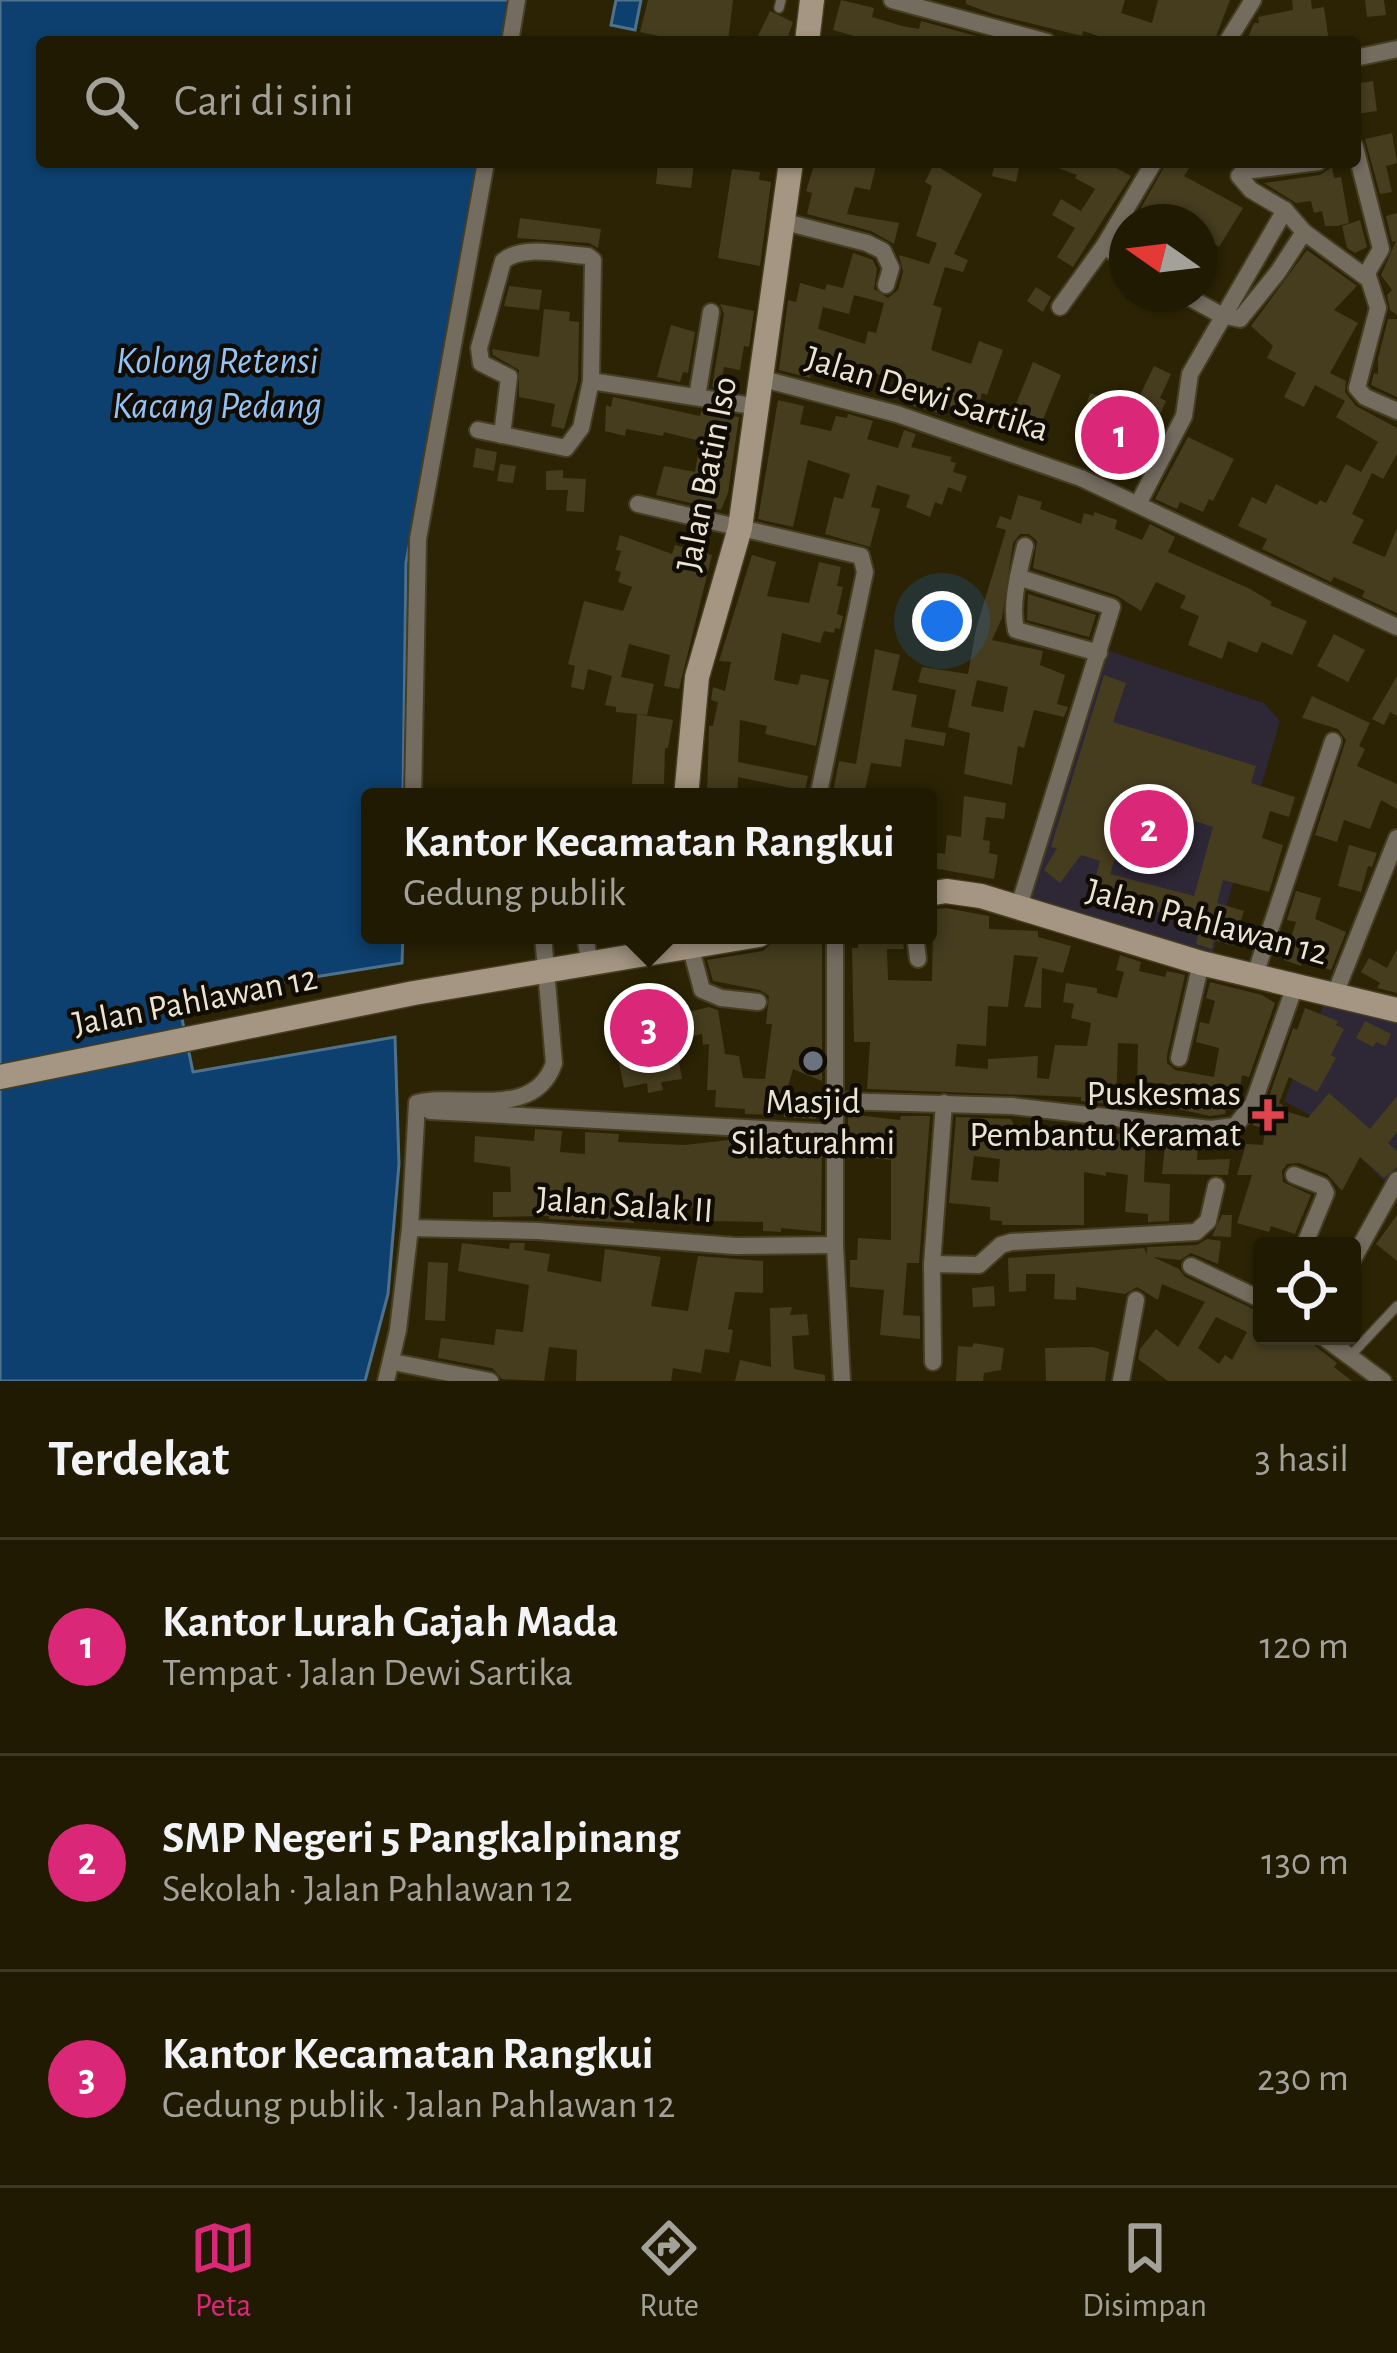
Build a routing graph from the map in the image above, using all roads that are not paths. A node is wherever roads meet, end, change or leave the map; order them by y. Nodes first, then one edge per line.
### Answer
1 (517, 0) edge
2 (812, 0) edge
3 (892, 0) edge
4 (1252, 0) edge
5 (925, 4) edge
6 (511, 36) edge
7 (808, 36) edge
8 (1028, 36) edge
9 (1231, 36) edge
10 (1397, 50) edge
11 (1361, 57) edge
12 (485, 168) edge
13 (790, 168) edge
14 (1150, 168) edge
15 (1275, 168) edge
16 (1360, 168) edge
17 (1285, 210) junction
18 (785, 222) junction
19 (1304, 232) junction
20 (1104, 246) junction
21 (1109, 249) edge
22 (1367, 278) junction
23 (886, 285) dead end
24 (1060, 307) dead end
25 (710, 312) dead end
26 (1216, 312) edge
27 (1221, 315) junction
28 (763, 379) junction
29 (591, 381) junction
30 (697, 397) junction
31 (759, 407) junction
32 (1397, 411) edge
33 (478, 430) dead end
34 (502, 435) junction
35 (638, 504) dead end
36 (1138, 504) junction
37 (740, 528) junction
38 (1025, 547) dead end
39 (1018, 578) junction
40 (1397, 627) edge
41 (1099, 653) junction
42 (1334, 742) dead end
43 (413, 788) edge
44 (687, 788) edge
45 (820, 788) edge
46 (1397, 838) edge
47 (937, 894) edge
48 (1019, 906) junction
49 (545, 944) edge
50 (586, 944) edge
51 (674, 944) edge
52 (690, 944) edge
53 (835, 944) edge
54 (916, 944) edge
55 (918, 958) dead end
56 (1201, 962) junction
57 (590, 966) junction
58 (549, 970) junction
59 (1255, 975) junction
60 (1295, 986) junction
61 (1335, 994) junction
62 (758, 1003) dead end
63 (1397, 1010) edge
64 (1179, 1058) dead end
65 (0, 1077) edge
66 (837, 1101) junction
67 (944, 1103) junction
68 (415, 1110) junction
69 (836, 1133) junction
70 (1294, 1175) dead end
71 (1397, 1180) edge
72 (1216, 1186) dead end
73 (410, 1228) junction
74 (1308, 1237) edge
75 (835, 1245) junction
76 (1361, 1245) edge
77 (932, 1264) junction
78 (1191, 1266) dead end
79 (1253, 1293) edge
80 (1136, 1300) dead end
81 (1397, 1306) edge
82 (1337, 1345) edge
83 (1352, 1354) junction
84 (393, 1362) junction
85 (933, 1362) dead end
86 (386, 1381) edge
87 (490, 1381) edge
88 (842, 1381) edge
89 (1121, 1381) edge
90 (1383, 1381) edge

1 - 6 street
2 - 7 main road
3 - 5 street
4 - 9 street
5 - 8 street
10 - 11 street
12 - 43 street
13 - 18 main road, Jalan Batin Iso
14 - 20 street
15 - 17 street
16 - 22 street
17 - 19 street
17 - 27 street
18 - 23 street
18 - 28 main road, Jalan Batin Iso
19 - 22 street
19 - 27 street
20 - 21 street
20 - 24 street
22 - 32 street
25 - 30 street
26 - 27 street
27 - 36 street
28 - 31 main road, Jalan Batin Iso
28 - 36 street, Jalan Dewi Sartika
29 - 30 street
29 - 34 street
29 - 34 street
30 - 31 street
31 - 37 main road, Jalan Batin Iso
33 - 34 street
35 - 37 street
36 - 40 street, Jalan Dewi Sartika
37 - 44 main road, Jalan Batin Iso
37 - 45 street
38 - 39 street
39 - 41 street
39 - 41 street
41 - 48 street
42 - 59 street
46 - 61 street
47 - 48 main road, Jalan Pahlawan 12
48 - 56 main road, Jalan Pahlawan 12
49 - 58 street
50 - 57 street
51 - 57 main road, Jalan Pahlawan 12
52 - 62 street
53 - 66 street
54 - 55 street
56 - 59 main road, Jalan Pahlawan 12
56 - 64 street
57 - 58 main road, Jalan Pahlawan 12
58 - 65 main road, Jalan Pahlawan 12
58 - 68 street
59 - 60 main road, Jalan Pahlawan 12
60 - 61 main road, Jalan Pahlawan 12
60 - 67 street
61 - 63 main road, Jalan Pahlawan 12
66 - 67 street
66 - 69 street
67 - 77 street
68 - 69 street
68 - 73 street
69 - 75 street
70 - 74 street
71 - 76 street
72 - 77 street
73 - 75 street, Jalan Salak II
73 - 84 street
75 - 88 street
77 - 85 street
78 - 79 street
80 - 89 street
81 - 83 lane
82 - 83 street
83 - 90 street
84 - 86 street
84 - 87 street

